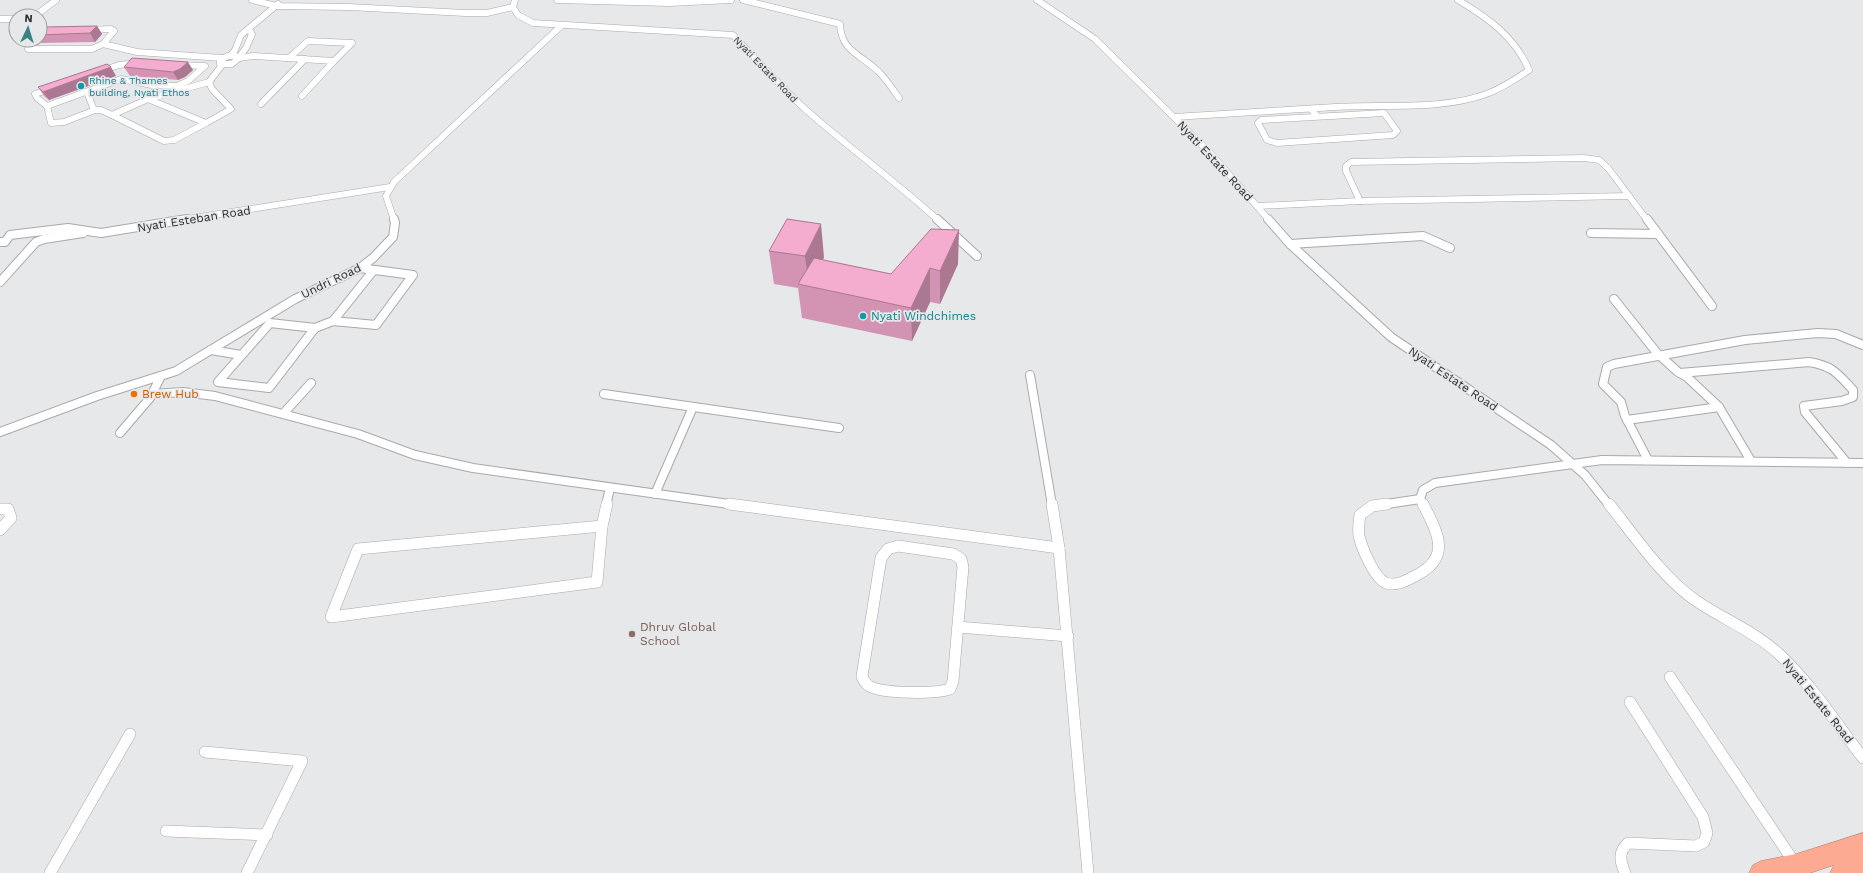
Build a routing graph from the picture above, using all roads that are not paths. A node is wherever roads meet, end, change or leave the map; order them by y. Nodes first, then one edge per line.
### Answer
1 (56, 0) edge
2 (252, 0) edge
3 (282, 0) edge
4 (515, 0) edge
5 (557, 0) edge
6 (731, 0) edge
7 (743, 0) edge
8 (1037, 0) edge
9 (1458, 0) edge
10 (276, 6) junction
11 (513, 7) junction
12 (46, 8) edge
13 (561, 26) junction
14 (79, 30) edge
15 (248, 30) junction
16 (103, 44) junction
17 (29, 48) edge
18 (231, 55) junction
19 (239, 57) junction
20 (289, 58) junction
21 (305, 59) junction
22 (334, 60) junction
23 (222, 61) junction
24 (135, 62) junction
25 (149, 63) edge
26 (171, 64) edge
27 (93, 73) edge
28 (121, 79) junction
29 (209, 82) junction
30 (59, 85) edge
31 (177, 86) junction
32 (87, 92) junction
33 (170, 93) junction
34 (302, 96) dead end
35 (899, 98) dead end
36 (148, 99) junction
37 (261, 104) dead end
38 (47, 106) junction
39 (1311, 109) junction
40 (94, 110) junction
41 (112, 115) junction
42 (1316, 116) junction
43 (1174, 117) junction
44 (206, 123) junction
45 (390, 187) junction
46 (1630, 196) junction
47 (1360, 201) junction
48 (1258, 206) junction
49 (93, 232) junction
50 (1591, 233) dead end
51 (1658, 234) junction
52 (0, 242) edge
53 (1290, 244) junction
54 (1450, 248) dead end
55 (977, 256) dead end
56 (360, 268) junction
57 (373, 271) junction
58 (0, 282) edge
59 (1614, 299) dead end
60 (1712, 306) dead end
61 (333, 321) junction
62 (315, 328) junction
63 (1863, 345) edge
64 (211, 350) junction
65 (1660, 355) junction
66 (241, 356) junction
67 (1680, 373) junction
68 (1030, 375) dead end
69 (161, 376) junction
70 (311, 383) dead end
71 (153, 394) junction
72 (604, 394) dead end
73 (693, 407) junction
74 (1719, 407) junction
75 (284, 414) junction
76 (1627, 420) junction
77 (839, 428) dead end
78 (0, 432) edge
79 (120, 433) dead end
80 (1648, 460) junction
81 (1751, 461) junction
82 (1847, 463) junction
83 (1863, 463) edge
84 (1572, 464) junction
85 (610, 488) junction
86 (655, 494) junction
87 (1420, 499) junction
88 (0, 509) edge
89 (602, 526) junction
90 (0, 530) edge
91 (1060, 548) junction
92 (958, 627) junction
93 (1068, 636) junction
94 (1670, 677) dead end
95 (1630, 702) dead end
96 (130, 734) dead end
97 (205, 752) dead end
98 (1863, 758) edge
99 (166, 831) dead end
100 (267, 835) junction
101 (1863, 844) edge
102 (1796, 866) junction
103 (50, 873) edge
104 (247, 873) edge
105 (1088, 873) edge
106 (1625, 873) edge
107 (1761, 873) edge

1 - 12 street
2 - 10 street
3 - 10 street
4 - 11 street
5 - 6 street
7 - 35 street
8 - 43 street, Nyati Estate Road
9 - 39 street
10 - 11 street
10 - 15 street
11 - 13 street, Nyati Estate Road
13 - 45 street
13 - 55 street, Nyati Estate Road
14 - 16 street
15 - 18 street
15 - 19 street
16 - 17 street
16 - 23 street
18 - 19 street
18 - 23 street
19 - 20 street
19 - 23 street
20 - 21 street
20 - 22 street
21 - 22 street
21 - 37 street
22 - 34 street
23 - 29 street
24 - 25 street
24 - 27 street
24 - 28 street
26 - 31 street
28 - 31 street
28 - 32 street
29 - 33 street
29 - 44 street
30 - 38 street
31 - 33 street
32 - 38 street
32 - 40 street
33 - 36 street
36 - 41 street
36 - 44 street
38 - 40 street
39 - 42 street
39 - 43 street
40 - 41 street
41 - 44 street
42 - 42 street
43 - 48 street, Nyati Estate Road
45 - 49 street, Nyati Esteban Road
45 - 56 street, Undri Road
46 - 47 street
46 - 47 street
46 - 51 street
47 - 48 street
48 - 53 street, Nyati Estate Road
49 - 52 street, Nyati Esteban Road
49 - 58 street
50 - 51 street
51 - 60 street
53 - 54 street
53 - 84 street, Nyati Estate Road
56 - 57 street
56 - 64 street, Undri Road
57 - 61 street
57 - 61 street
59 - 65 street
61 - 62 street
62 - 66 street
62 - 66 street
63 - 65 street
64 - 66 street
64 - 69 street, Undri Road
65 - 67 street
65 - 76 street
67 - 74 street
67 - 82 street
68 - 91 street
69 - 71 street
69 - 78 street, Undri Road
70 - 75 street
71 - 75 street
71 - 79 street
72 - 73 street
73 - 77 street
73 - 86 street
74 - 76 street
74 - 81 street
75 - 85 street
76 - 80 street
80 - 81 street
80 - 84 street
81 - 82 street
82 - 83 street
84 - 87 street
84 - 98 street, Nyati Estate Road
85 - 86 street
85 - 89 street
86 - 91 street
87 - 87 street
88 - 90 street
89 - 89 street
91 - 93 street
92 - 92 street
92 - 93 street
93 - 105 street
94 - 102 street
95 - 106 street
96 - 103 street
97 - 100 street
99 - 100 street
100 - 104 street
101 - 102 highway
102 - 107 highway

